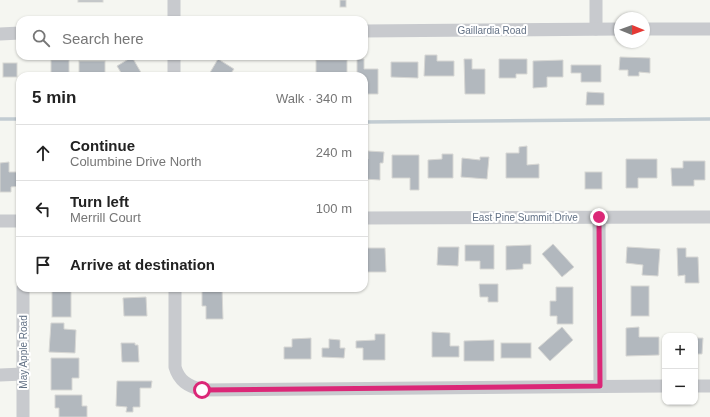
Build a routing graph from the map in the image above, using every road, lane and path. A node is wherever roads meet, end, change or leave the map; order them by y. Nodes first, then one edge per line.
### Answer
1 (174, 0) edge
2 (596, 0) edge
3 (174, 16) edge
4 (596, 29) junction
5 (614, 29) edge
6 (650, 29) edge
7 (710, 29) edge
8 (368, 31) edge
9 (16, 33) edge
10 (0, 34) edge
11 (174, 60) edge
12 (174, 72) edge
13 (599, 217) junction
14 (710, 217) edge
15 (368, 218) edge
16 (0, 221) edge
17 (16, 221) edge
18 (24, 292) edge
19 (174, 292) edge
20 (0, 374) edge
21 (23, 374) junction
22 (600, 386) junction
23 (662, 386) edge
24 (698, 386) edge
25 (710, 386) edge
26 (23, 417) edge

1 - 3 street
2 - 4 street
4 - 5 street, Gaillardia Road
4 - 8 street, Gaillardia Road
6 - 7 street
9 - 10 street
11 - 12 street
13 - 14 street, East Pine Summit Drive
13 - 15 street, East Pine Summit Drive
13 - 22 street
16 - 17 street
18 - 21 street, May Apple Road
19 - 22 street
20 - 21 street
21 - 26 street, May Apple Road
22 - 23 street
24 - 25 street

